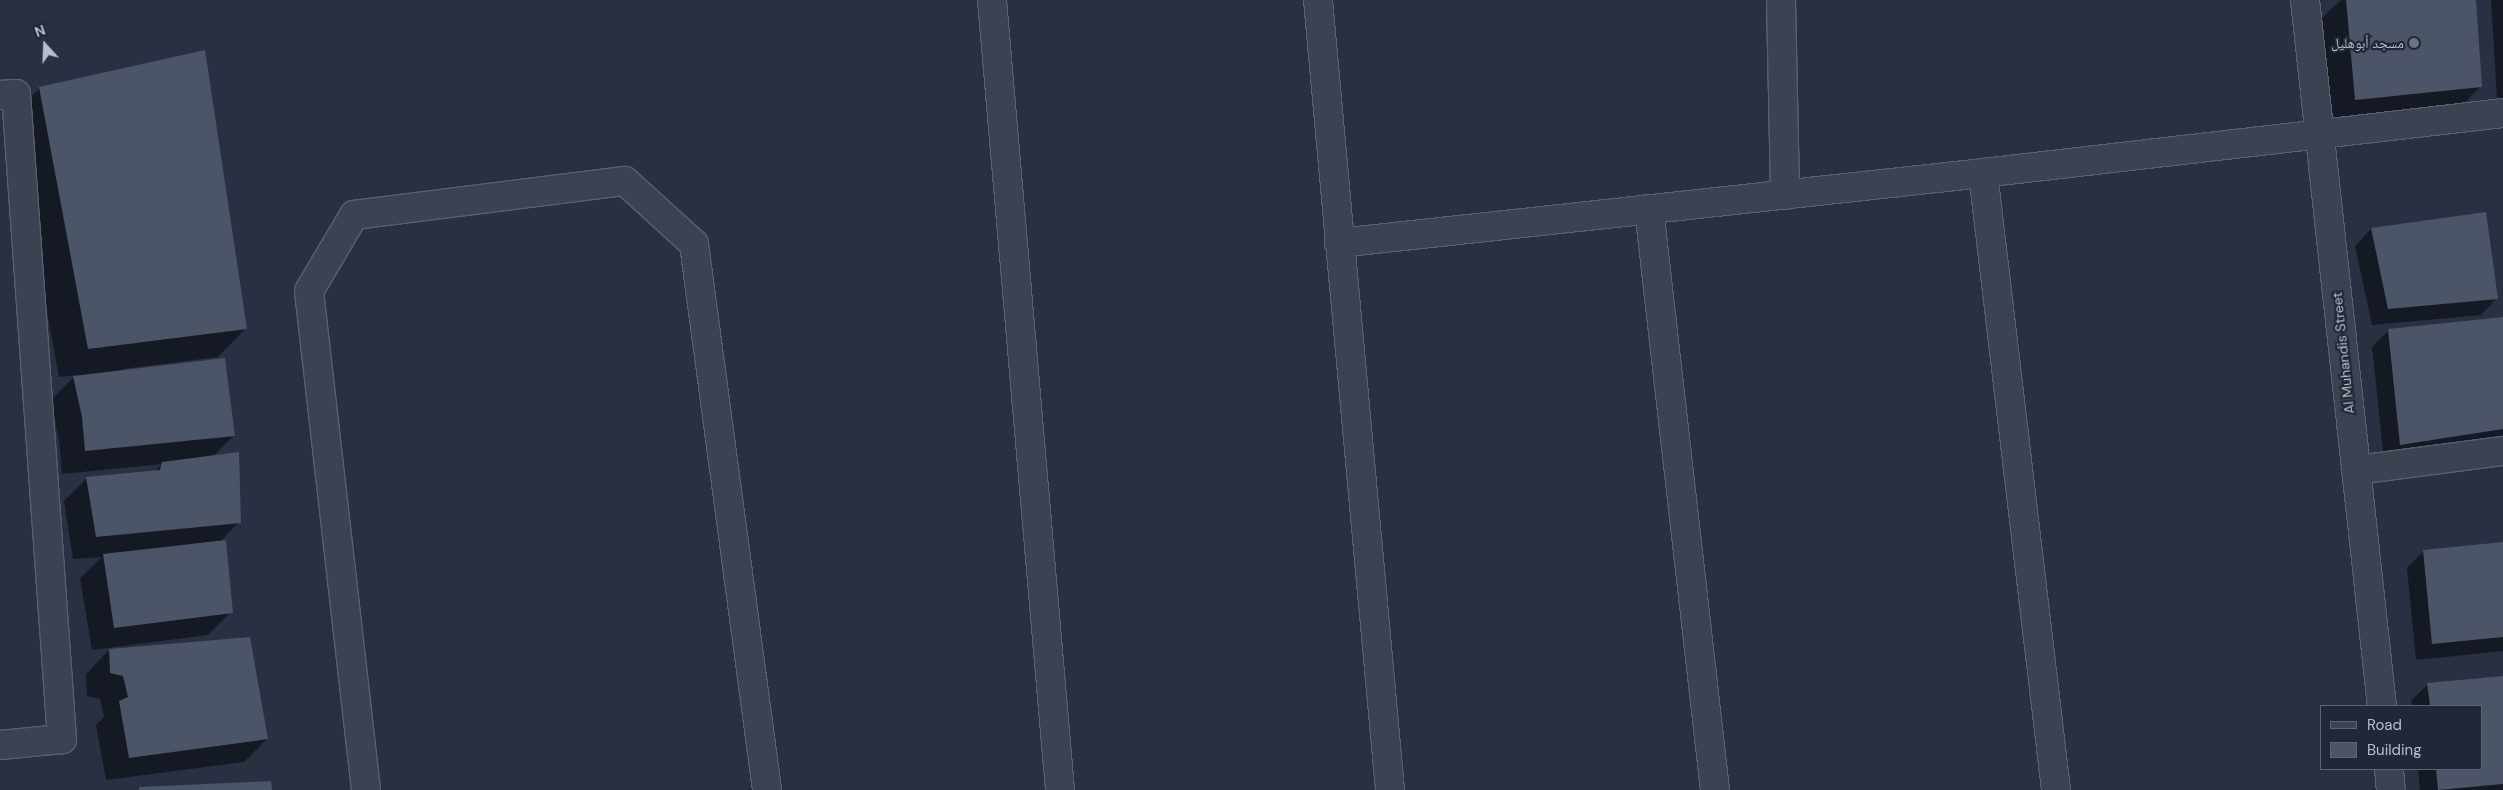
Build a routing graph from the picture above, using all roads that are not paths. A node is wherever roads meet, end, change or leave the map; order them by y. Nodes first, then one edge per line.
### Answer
1 (992, 0) edge
2 (1318, 0) edge
3 (1781, 0) edge
4 (2305, 0) edge
5 (8, 94) edge
6 (2503, 113) edge
7 (2318, 134) junction
8 (1983, 173) junction
9 (1785, 195) junction
10 (1649, 209) junction
11 (1339, 243) junction
12 (2503, 451) edge
13 (2356, 470) junction
14 (2382, 705) edge
15 (0, 745) edge
16 (2389, 770) edge
17 (366, 790) edge
18 (767, 790) edge
19 (1060, 790) edge
20 (1390, 790) edge
21 (1716, 790) edge
22 (2056, 790) edge
23 (2391, 790) edge

1 - 19 street
2 - 11 street
3 - 9 street
4 - 7 street, Al Muhandis Street
5 - 15 street
6 - 7 street
7 - 8 street
7 - 13 street, Al Muhandis Street
8 - 9 street
8 - 22 street
9 - 10 street
10 - 11 street
10 - 21 street
11 - 20 street
12 - 13 street
13 - 14 street, Al Muhandis Street
16 - 23 street
17 - 18 street

